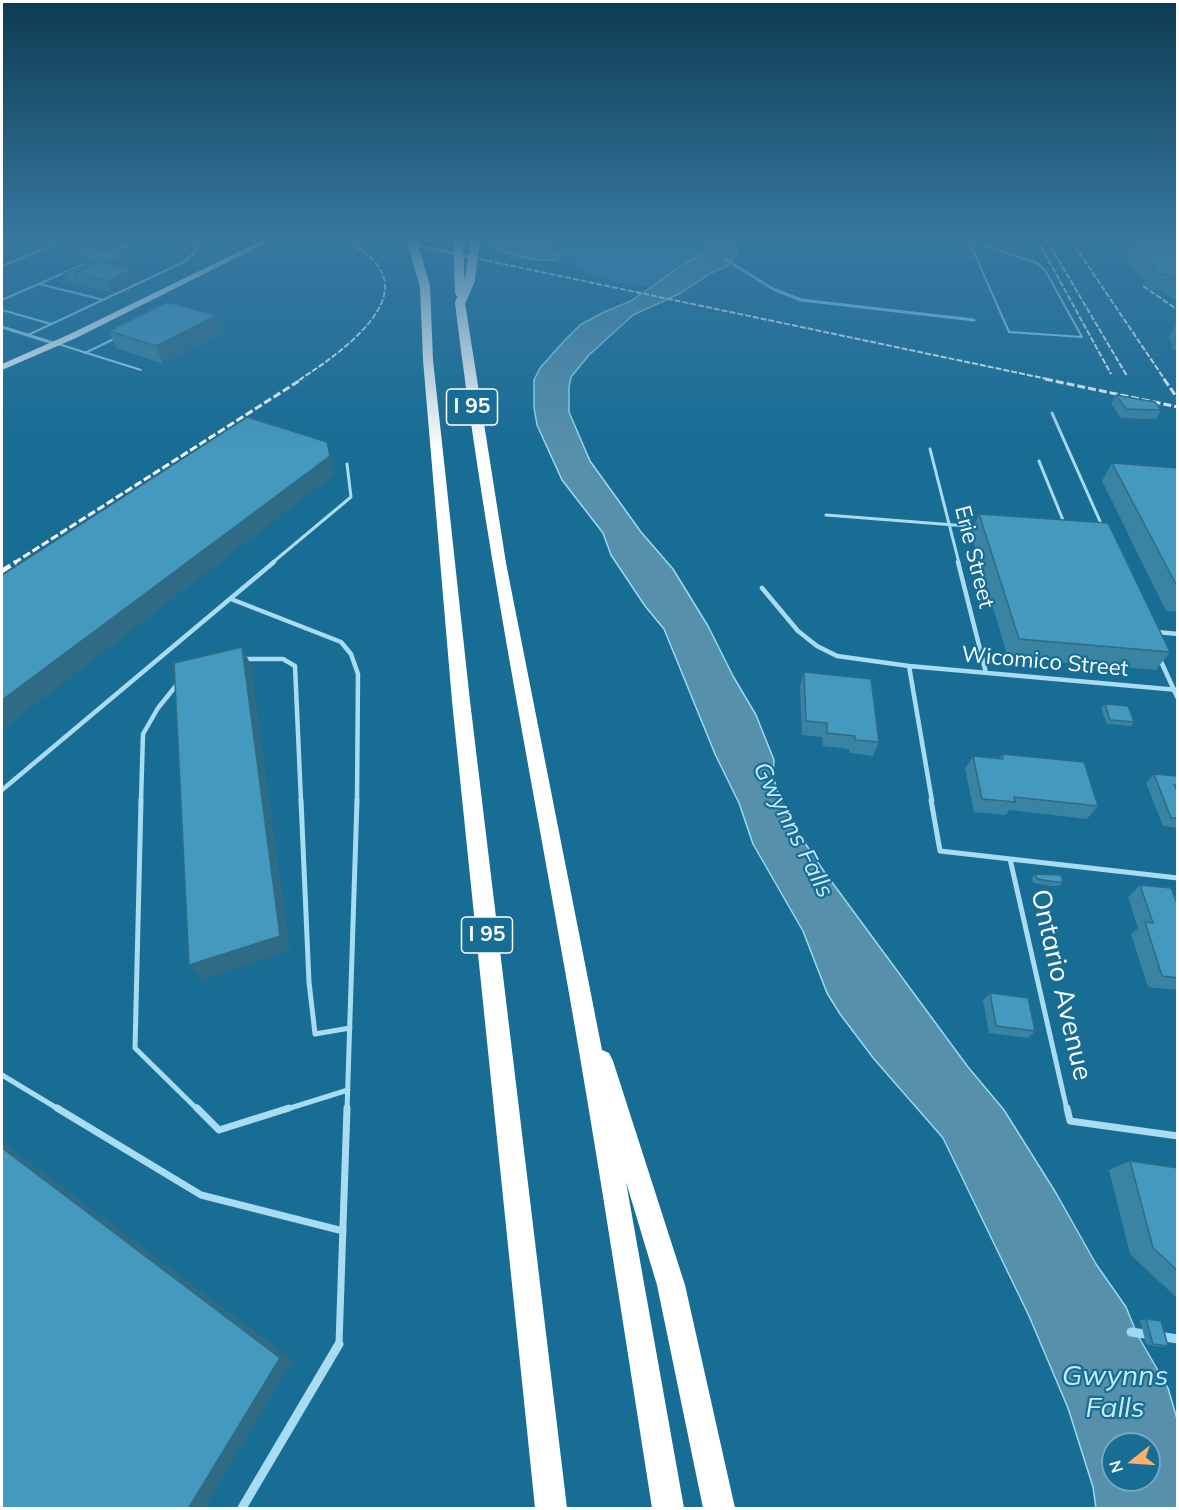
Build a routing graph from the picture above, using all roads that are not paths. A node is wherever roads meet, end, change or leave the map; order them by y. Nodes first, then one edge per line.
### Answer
1 (84, 309) edge
2 (124, 309) edge
3 (426, 309) edge
4 (461, 309) edge
5 (999, 309) edge
6 (1067, 309) edge
7 (2, 310) edge
8 (52, 325) junction
9 (2, 327) edge
10 (124, 333) edge
11 (28, 335) junction
12 (52, 343) junction
13 (85, 353) junction
14 (2, 367) edge
15 (141, 370) dead end
16 (1052, 413) dead end
17 (930, 449) dead end
18 (1039, 461) dead end
19 (347, 464) dead end
20 (826, 515) dead end
21 (949, 525) junction
22 (985, 527) edge
23 (1105, 533) edge
24 (1068, 534) edge
25 (762, 588) dead end
26 (231, 599) junction
27 (1148, 632) edge
28 (1178, 634) edge
29 (1157, 651) edge
30 (237, 660) edge
31 (909, 666) junction
32 (986, 673) junction
33 (181, 679) edge
34 (1176, 690) edge
35 (1178, 698) edge
36 (2, 790) edge
37 (1010, 859) junction
38 (1178, 878) edge
39 (580, 993) junction
40 (350, 1028) junction
41 (2, 1075) edge
42 (348, 1090) junction
43 (1178, 1136) edge
44 (343, 1231) junction
45 (339, 1344) joint
46 (242, 1509) edge
47 (551, 1509) edge
48 (668, 1509) edge
49 (719, 1509) edge

1 - 8 lane
2 - 12 main road
3 - 47 highway, I 95
4 - 39 highway, I 95
5 - 6 lane
7 - 8 lane
8 - 11 lane
9 - 11 street
10 - 13 lane
11 - 12 street
12 - 13 lane
12 - 14 main road
13 - 15 lane
16 - 23 lane
17 - 21 lane, Erie Street
18 - 24 lane
19 - 26 lane
20 - 21 lane
21 - 22 lane
21 - 32 lane, Erie Street
25 - 31 lane, Wicomico Street
26 - 36 lane
26 - 40 lane
27 - 28 lane
29 - 34 lane
30 - 40 lane
31 - 32 lane, Wicomico Street
31 - 37 lane
32 - 34 lane, Wicomico Street
33 - 42 lane
34 - 35 street
37 - 38 lane
37 - 43 lane, Ontario Avenue
39 - 48 highway, I 95
39 - 49 highway
40 - 42 lane
41 - 44 lane
42 - 44 lane
44 - 45 lane
45 - 46 street

